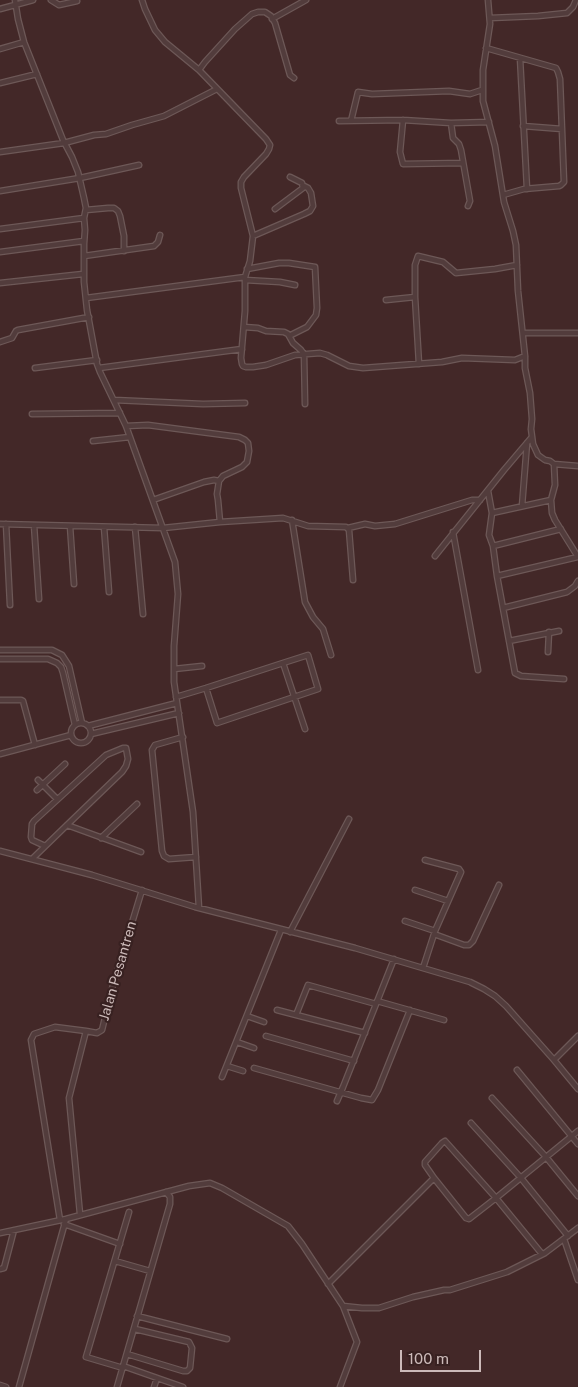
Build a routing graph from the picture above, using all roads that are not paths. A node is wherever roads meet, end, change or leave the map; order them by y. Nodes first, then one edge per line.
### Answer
1 (33, 0) edge
2 (51, 0) edge
3 (142, 0) edge
4 (306, 0) edge
5 (488, 0) edge
6 (576, 0) edge
7 (77, 1) dead end
8 (16, 2) edge
9 (0, 9) edge
10 (490, 18) junction
11 (272, 19) junction
12 (24, 42) junction
13 (486, 48) junction
14 (0, 49) edge
15 (520, 58) junction
16 (199, 70) junction
17 (37, 74) junction
18 (294, 78) dead end
19 (0, 83) edge
20 (217, 89) junction
21 (482, 90) junction
22 (404, 120) junction
23 (339, 121) dead end
24 (351, 121) junction
25 (451, 122) junction
26 (489, 122) junction
27 (523, 126) junction
28 (562, 128) junction
29 (64, 143) junction
30 (0, 152) edge
31 (463, 163) junction
32 (139, 164) dead end
33 (290, 177) dead end
34 (80, 178) junction
35 (304, 186) junction
36 (526, 189) junction
37 (0, 191) edge
38 (504, 195) junction
39 (468, 206) dead end
40 (275, 209) dead end
41 (86, 210) junction
42 (84, 218) junction
43 (0, 229) edge
44 (160, 235) dead end
45 (253, 236) junction
46 (84, 241) junction
47 (124, 251) junction
48 (0, 252) edge
49 (84, 256) junction
50 (517, 265) junction
51 (248, 269) junction
52 (83, 274) junction
53 (245, 278) junction
54 (0, 283) edge
55 (296, 285) dead end
56 (415, 297) junction
57 (86, 298) junction
58 (386, 300) dead end
59 (89, 317) junction
60 (244, 327) junction
61 (523, 333) junction
62 (578, 334) edge
63 (289, 336) junction
64 (0, 342) edge
65 (242, 348) junction
66 (304, 354) junction
67 (525, 356) junction
68 (97, 360) junction
69 (419, 364) junction
70 (35, 368) dead end
71 (99, 368) junction
72 (114, 400) junction
73 (245, 403) dead end
74 (305, 404) dead end
75 (120, 413) junction
76 (32, 414) dead end
77 (126, 426) junction
78 (130, 437) junction
79 (532, 437) junction
80 (93, 441) dead end
81 (527, 443) junction
82 (554, 464) junction
83 (578, 466) edge
84 (218, 481) junction
85 (488, 491) junction
86 (153, 500) junction
87 (480, 500) junction
88 (551, 500) junction
89 (522, 506) junction
90 (492, 513) junction
91 (292, 520) junction
92 (220, 522) junction
93 (0, 524) edge
94 (6, 524) junction
95 (34, 525) junction
96 (70, 526) junction
97 (104, 527) junction
98 (135, 527) junction
99 (163, 528) junction
100 (348, 528) junction
101 (561, 529) junction
102 (454, 532) junction
103 (493, 546) junction
104 (434, 556) dead end
105 (496, 576) junction
106 (353, 580) dead end
107 (578, 581) edge
108 (74, 584) dead end
109 (109, 592) dead end
110 (39, 599) dead end
111 (10, 605) dead end
112 (503, 608) junction
113 (143, 614) dead end
114 (559, 631) dead end
115 (549, 632) junction
116 (509, 640) junction
117 (0, 650) edge
118 (548, 652) dead end
119 (331, 655) dead end
120 (0, 659) edge
121 (283, 663) junction
122 (202, 666) dead end
123 (174, 669) junction
124 (478, 670) dead end
125 (564, 678) dead end
126 (74, 688) junction
127 (206, 688) junction
128 (67, 690) junction
129 (294, 697) junction
130 (0, 700) edge
131 (177, 700) junction
132 (179, 713) junction
133 (126, 716) junction
134 (82, 723) junction
135 (75, 725) junction
136 (128, 725) junction
137 (88, 726) junction
138 (305, 729) dead end
139 (91, 734) junction
140 (71, 735) junction
141 (183, 737) junction
142 (35, 745) junction
143 (0, 754) edge
144 (65, 764) dead end
145 (38, 780) dead end
146 (42, 784) junction
147 (37, 790) dead end
148 (58, 799) junction
149 (136, 804) dead end
150 (349, 819) dead end
151 (67, 825) junction
152 (102, 838) junction
153 (45, 846) junction
154 (0, 851) edge
155 (141, 852) dead end
156 (196, 857) junction
157 (32, 859) junction
158 (426, 860) dead end
159 (499, 885) dead end
160 (142, 890) junction
161 (416, 890) dead end
162 (448, 901) junction
163 (199, 908) junction
164 (405, 922) dead end
165 (281, 930) junction
166 (290, 932) junction
167 (435, 932) junction
168 (394, 960) junction
169 (423, 968) junction
170 (377, 1002) junction
171 (277, 1010) dead end
172 (410, 1010) junction
173 (296, 1015) junction
174 (247, 1016) junction
175 (444, 1020) dead end
176 (264, 1022) dead end
177 (86, 1031) junction
178 (365, 1033) junction
179 (266, 1036) dead end
180 (578, 1036) edge
181 (237, 1042) junction
182 (254, 1048) dead end
183 (554, 1060) junction
184 (354, 1062) junction
185 (227, 1066) junction
186 (254, 1068) dead end
187 (517, 1070) dead end
188 (243, 1071) dead end
189 (222, 1077) dead end
190 (578, 1089) edge
191 (341, 1093) junction
192 (492, 1098) dead end
193 (337, 1101) dead end
194 (472, 1123) dead end
195 (578, 1131) edge
196 (572, 1136) junction
197 (578, 1144) edge
198 (546, 1157) junction
199 (434, 1178) junction
200 (521, 1178) junction
201 (166, 1192) junction
202 (578, 1196) edge
203 (496, 1198) junction
204 (129, 1212) dead end
205 (80, 1214) junction
206 (63, 1221) junction
207 (578, 1228) edge
208 (14, 1230) junction
209 (0, 1233) edge
210 (566, 1238) junction
211 (120, 1244) junction
212 (542, 1254) junction
213 (115, 1261) junction
214 (0, 1269) edge
215 (150, 1271) junction
216 (578, 1280) edge
217 (328, 1284) junction
218 (343, 1306) junction
219 (136, 1316) junction
220 (134, 1329) junction
221 (227, 1339) dead end
222 (127, 1354) junction
223 (123, 1367) junction
224 (157, 1378) junction
225 (0, 1385) edge
226 (6, 1387) edge
227 (19, 1387) edge
228 (117, 1387) edge
229 (154, 1387) edge
230 (183, 1387) edge
231 (340, 1387) edge

1 - 8 street
2 - 7 street
3 - 16 street
4 - 11 street
5 - 10 street
6 - 10 street
8 - 9 street
8 - 12 street
10 - 13 street
11 - 16 street
11 - 18 street
12 - 14 street
12 - 17 street
13 - 15 street
13 - 21 street
15 - 27 street
15 - 28 street
16 - 20 street
17 - 19 street
17 - 29 street
20 - 29 street
20 - 45 street
21 - 24 street
21 - 26 street
22 - 24 street
22 - 25 street
22 - 31 street
23 - 24 street
25 - 26 street
25 - 31 street
26 - 38 street
27 - 28 street
27 - 36 street
28 - 36 street
29 - 30 street
29 - 34 street
31 - 39 street
32 - 34 street
33 - 35 street
34 - 37 street
34 - 41 street
35 - 40 street
35 - 45 street
36 - 38 street
38 - 50 street
41 - 42 street
41 - 47 street
42 - 43 street
42 - 46 street
44 - 47 street
45 - 51 street
46 - 48 street
46 - 49 street
47 - 49 street
49 - 52 street
50 - 56 street
50 - 61 street
51 - 53 street
51 - 63 street
52 - 54 street
52 - 57 street
53 - 55 street
53 - 57 street
53 - 60 street
56 - 58 street
56 - 69 street
57 - 59 street
59 - 64 street
59 - 68 street
60 - 63 street
60 - 65 street
61 - 62 street
61 - 67 street
63 - 66 street
65 - 66 street
65 - 71 street
66 - 69 street
66 - 74 street
67 - 69 street
67 - 79 street
68 - 70 street
68 - 71 street
71 - 72 street
72 - 73 street
72 - 75 street
75 - 76 street
75 - 77 street
77 - 78 street
77 - 84 street
78 - 80 street
78 - 86 street
79 - 81 street
79 - 82 street
81 - 85 street
81 - 89 street
82 - 83 street
82 - 88 street
84 - 86 street
84 - 92 street
85 - 87 street
85 - 90 street
86 - 99 street
87 - 100 street
87 - 102 street
88 - 89 street
88 - 101 street
89 - 90 street
90 - 103 street
91 - 92 street
91 - 100 street
91 - 119 street
92 - 99 street
93 - 94 street
94 - 95 street
94 - 111 street
95 - 96 street
95 - 110 street
96 - 97 street
96 - 108 street
97 - 98 street
97 - 109 street
98 - 99 street
98 - 113 street
99 - 123 street
100 - 106 street
101 - 103 street
101 - 105 street
102 - 104 street
102 - 124 street
103 - 105 street
105 - 112 street
107 - 112 street
112 - 116 street
114 - 115 street
115 - 116 street
115 - 118 street
116 - 125 street
117 - 126 street
120 - 128 street
121 - 127 street
121 - 129 street
121 - 129 street
122 - 123 street
123 - 131 street
126 - 128 street
126 - 134 street
127 - 129 street
127 - 131 street
128 - 135 street
129 - 138 street
130 - 142 street
131 - 132 street
131 - 133 street
132 - 136 street
132 - 141 street
133 - 136 street
133 - 137 street
134 - 135 street
134 - 137 street
135 - 140 street
136 - 139 street
137 - 139 street
139 - 140 street
140 - 142 street
141 - 156 street
141 - 156 street
142 - 143 street
144 - 146 street
145 - 146 street
146 - 147 street
146 - 148 street
148 - 151 street
148 - 153 street
149 - 152 street
150 - 166 street
151 - 152 street
151 - 153 street
152 - 155 street
153 - 157 street
154 - 157 street
156 - 163 street
157 - 160 street
158 - 162 street
159 - 167 street
160 - 163 street
160 - 177 street, Jalan Pesantren
161 - 162 street
162 - 167 street
163 - 165 street
164 - 167 street
165 - 166 street
165 - 174 street
166 - 168 street
167 - 169 street
168 - 169 street
168 - 170 street
169 - 183 street
170 - 172 street
170 - 173 street
170 - 178 street
171 - 173 street
172 - 175 street
172 - 191 street
173 - 178 street
174 - 176 street
174 - 181 street
177 - 205 street, Jalan Pesantren
177 - 206 street
178 - 184 street
179 - 184 street
180 - 183 street
181 - 182 street
181 - 185 street
183 - 190 street
184 - 191 street
185 - 188 street
185 - 189 street
186 - 191 street
187 - 196 street
191 - 193 street
192 - 198 street
194 - 200 street
195 - 196 street
196 - 197 street
196 - 198 street
198 - 200 street
198 - 202 street
199 - 203 street
199 - 203 street
199 - 217 street
200 - 203 street
200 - 210 street
201 - 205 street
201 - 215 street
201 - 217 street
203 - 212 street
204 - 211 street
205 - 206 street
206 - 208 street
206 - 211 street
206 - 227 street
207 - 210 street
208 - 209 street
208 - 214 street
210 - 212 street
210 - 216 street
211 - 213 street
212 - 218 street
213 - 215 street
213 - 223 street
215 - 219 street
217 - 218 street
218 - 231 street
219 - 220 street
219 - 221 street
220 - 222 street
220 - 222 street
222 - 223 street
223 - 224 street
223 - 228 street
224 - 229 street
224 - 230 street
225 - 226 street

